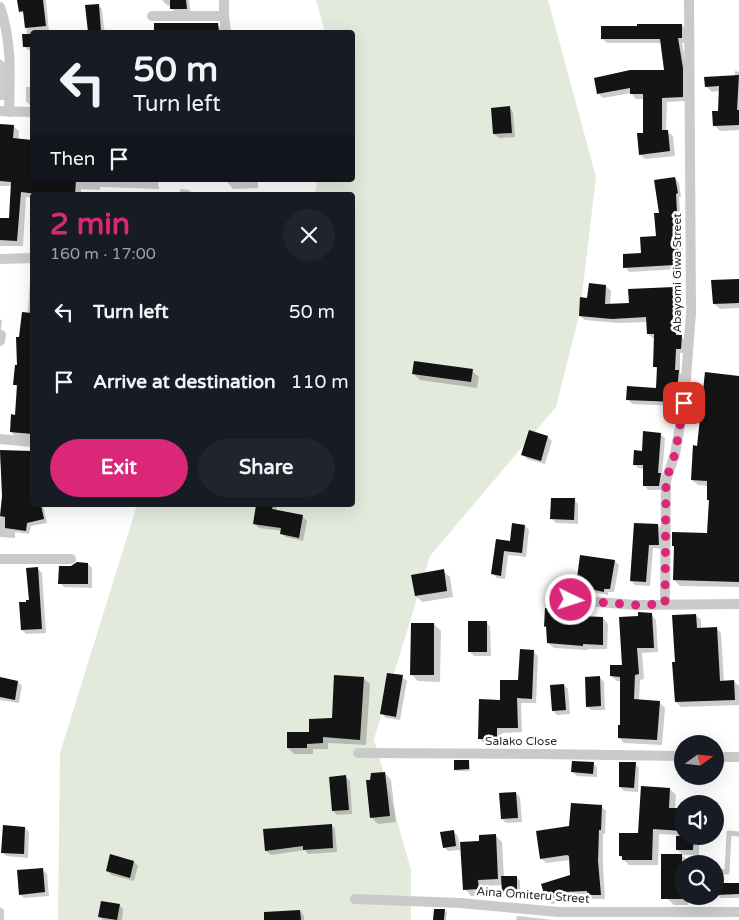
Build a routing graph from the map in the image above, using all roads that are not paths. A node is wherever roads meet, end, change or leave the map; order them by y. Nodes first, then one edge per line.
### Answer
1 (224, 0) edge
2 (689, 0) edge
3 (0, 7) edge
4 (152, 16) dead end
5 (224, 16) junction
6 (226, 30) edge
7 (4, 111) edge
8 (30, 112) edge
9 (30, 258) edge
10 (0, 259) edge
11 (1, 334) edge
12 (0, 342) edge
13 (0, 439) edge
14 (30, 442) edge
15 (0, 559) edge
16 (71, 559) dead end
17 (571, 600) dead end
18 (665, 604) junction
19 (739, 604) edge
20 (358, 753) dead end
21 (674, 756) edge
22 (724, 757) edge
23 (739, 758) edge
24 (739, 834) edge
25 (724, 872) edge
26 (355, 899) dead end
27 (739, 912) edge

1 - 5 street
2 - 18 street, Abayomi Giwa Street
3 - 7 street
4 - 5 street
5 - 6 street
7 - 8 street
9 - 10 street
11 - 12 street
13 - 14 street
15 - 16 street
17 - 18 street
18 - 19 street
20 - 21 street, Salako Close
22 - 23 street
24 - 25 lane
26 - 27 street, Aina Omiteru Street

